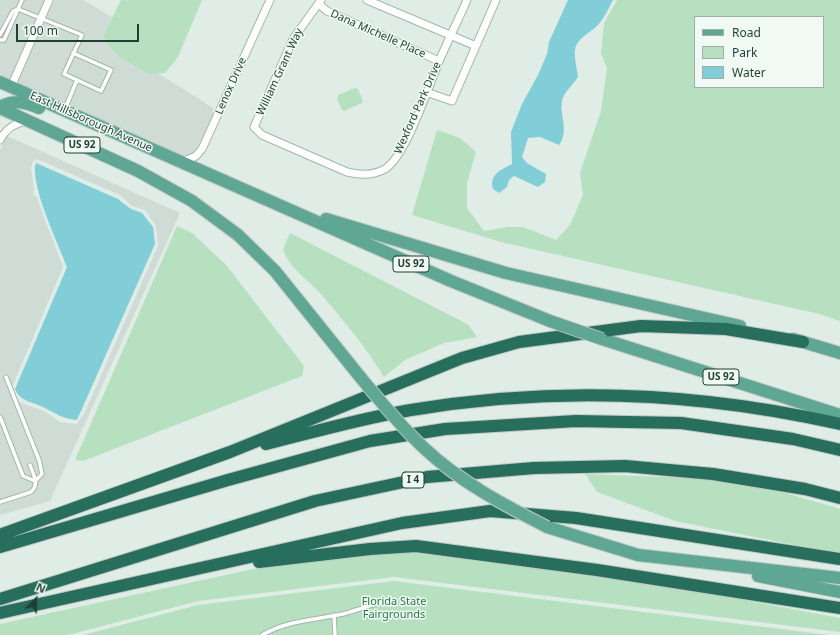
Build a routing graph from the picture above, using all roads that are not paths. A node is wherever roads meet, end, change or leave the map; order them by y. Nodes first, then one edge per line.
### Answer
1 (22, 0) edge
2 (49, 0) edge
3 (270, 0) edge
4 (367, 0) edge
5 (467, 0) edge
6 (496, 0) edge
7 (320, 2) edge
8 (18, 9) junction
9 (41, 18) junction
10 (0, 33) edge
11 (451, 36) junction
12 (0, 40) edge
13 (476, 46) junction
14 (74, 53) junction
15 (439, 61) junction
16 (76, 80) junction
17 (4, 87) edge
18 (426, 92) junction
19 (0, 107) edge
20 (64, 110) junction
21 (29, 121) junction
22 (254, 127) joint
23 (105, 128) junction
24 (0, 140) edge
25 (182, 162) junction
26 (273, 203) junction
27 (803, 342) junction
28 (840, 353) edge
29 (6, 377) dead end
30 (840, 415) edge
31 (0, 417) edge
32 (840, 424) edge
33 (840, 450) edge
34 (230, 452) junction
35 (30, 465) dead end
36 (35, 481) junction
37 (840, 498) edge
38 (0, 502) edge
39 (0, 535) edge
40 (0, 547) edge
41 (840, 559) edge
42 (678, 560) junction
43 (191, 570) junction
44 (840, 578) edge
45 (840, 592) edge
46 (0, 599) edge
47 (382, 602) dead end
48 (840, 608) edge
49 (0, 613) edge
50 (334, 615) junction
51 (262, 635) edge
52 (335, 635) edge

1 - 8 lane
2 - 9 street
3 - 25 street, Lenox Drive
4 - 11 street
5 - 11 street, Wexford Park Drive
6 - 13 street
7 - 15 street, Dana Michelle Place
7 - 22 street, William Grant Way
8 - 9 lane
8 - 10 lane
8 - 12 lane
9 - 14 lane
9 - 17 street
11 - 13 street
11 - 15 street, Wexford Park Drive
13 - 18 street
14 - 16 lane
14 - 16 lane
15 - 18 street, Wexford Park Drive
16 - 20 lane
17 - 20 main road, East Hillsborough Avenue / US 92
18 - 22 street, Wexford Park Drive
19 - 21 main road, US 92
19 - 23 main road
20 - 23 main road, East Hillsborough Avenue / US 92
21 - 24 street
21 - 42 main road, US 92, bridge
23 - 25 main road, East Hillsborough Avenue / US 92
25 - 26 main road, US 92
26 - 27 main road
26 - 30 main road, US 92, bridge
27 - 28 main road
27 - 34 highway
29 - 36 lane
31 - 36 lane
32 - 34 highway
33 - 40 highway
34 - 39 highway
35 - 36 lane
36 - 38 lane
37 - 46 highway, I 4
41 - 43 highway
42 - 44 main road, US 92
42 - 45 main road
43 - 48 highway
43 - 49 highway
47 - 50 lane
50 - 51 lane
50 - 52 lane

